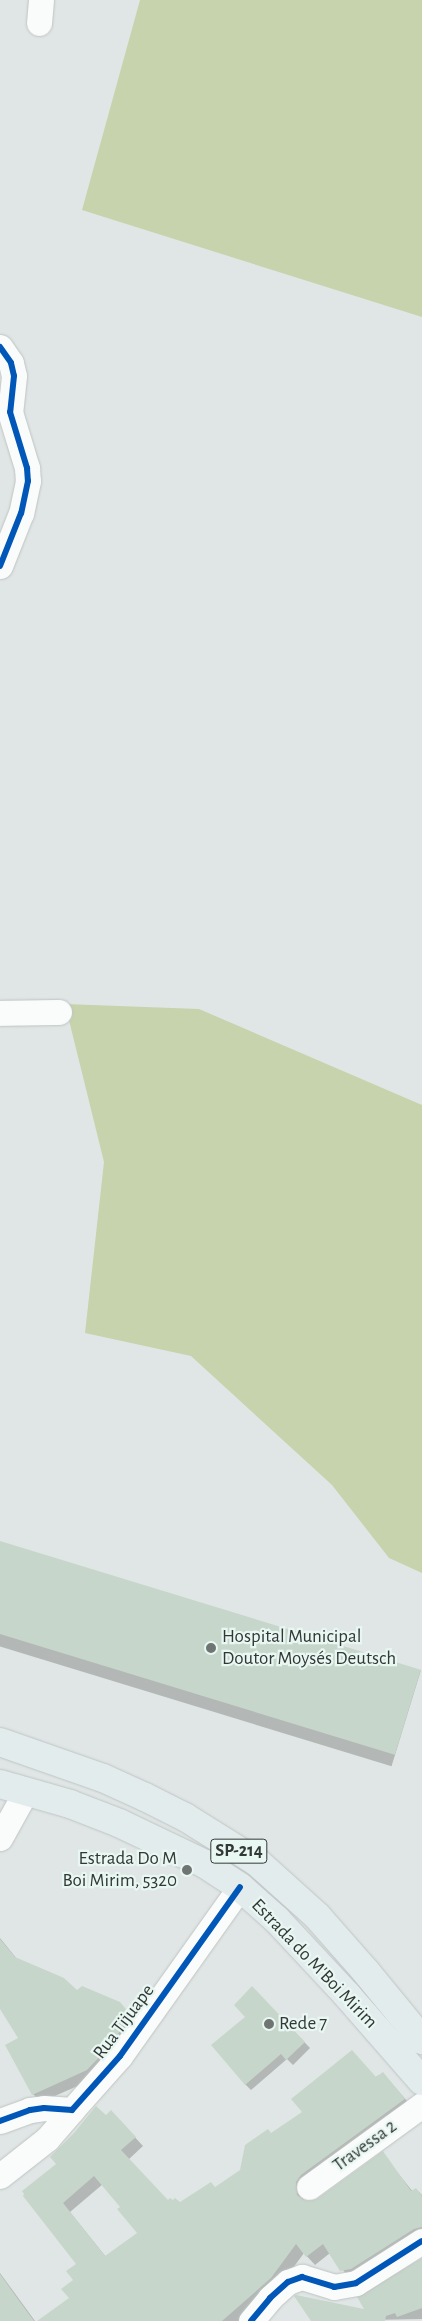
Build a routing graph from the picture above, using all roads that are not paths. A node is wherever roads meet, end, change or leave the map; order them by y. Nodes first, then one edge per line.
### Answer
1 (0, 347) edge
2 (5, 413) edge
3 (0, 566) edge
4 (0, 1012) edge
5 (59, 1012) dead end
6 (0, 1742) edge
7 (35, 1754) junction
8 (0, 1779) edge
9 (0, 1784) edge
10 (26, 1791) junction
11 (0, 1838) edge
12 (240, 1887) junction
13 (422, 2040) edge
14 (422, 2081) edge
15 (422, 2105) edge
16 (72, 2110) junction
17 (0, 2121) edge
18 (0, 2176) edge
19 (309, 2187) dead end
20 (422, 2241) edge
21 (250, 2321) edge

1 - 2 street
2 - 3 street
4 - 5 street
6 - 7 main road, Estrada do M'Boi Mirim / SP-214
7 - 8 main road
7 - 13 main road, Estrada do M'Boi Mirim / SP-214
9 - 10 main road, Estrada do M'Boi Mirim / SP-214
10 - 11 street
10 - 12 main road, Estrada do M'Boi Mirim / SP-214
12 - 14 main road, Estrada do M'Boi Mirim / SP-214
12 - 16 street, Rua Tijuape
15 - 19 street, Travessa 2
16 - 17 street
16 - 18 street, Rua Tijuape
20 - 21 street

